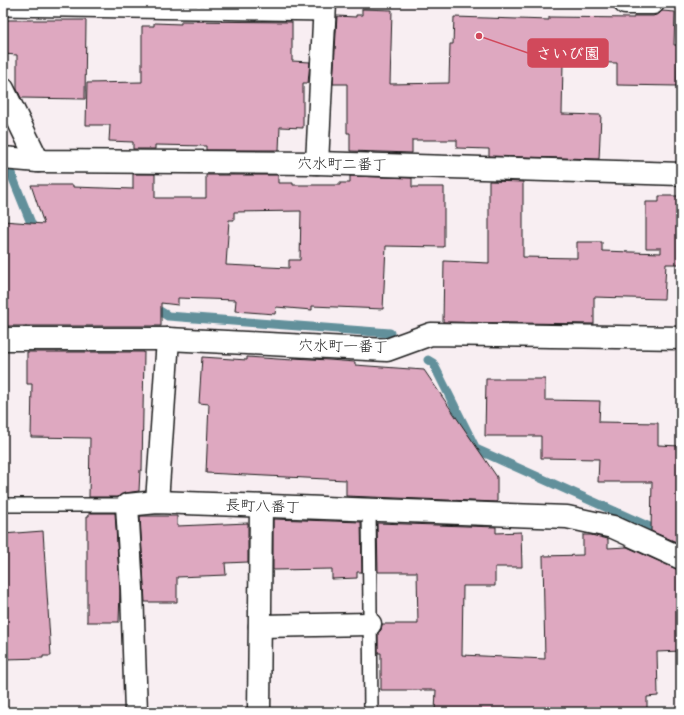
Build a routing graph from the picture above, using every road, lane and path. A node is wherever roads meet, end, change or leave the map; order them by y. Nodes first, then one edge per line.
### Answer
1 (625, 3) edge
2 (653, 3) edge
3 (3, 9) edge
4 (325, 9) edge
5 (3, 89) edge
6 (3, 158) edge
7 (38, 161) junction
8 (317, 163) junction
9 (681, 174) edge
10 (681, 338) edge
11 (3, 339) edge
12 (168, 339) junction
13 (157, 502) junction
14 (3, 505) edge
15 (127, 505) junction
16 (261, 506) junction
17 (369, 509) junction
18 (681, 558) edge
19 (370, 624) junction
20 (260, 626) junction
21 (136, 712) edge
22 (259, 712) edge
23 (371, 712) edge

1 - 2 street
3 - 4 lane
4 - 8 street
5 - 7 street
6 - 7 street, 穴水町二番丁
7 - 8 street, 穴水町二番丁
8 - 9 street, 穴水町二番丁
10 - 12 street, 穴水町一番丁
11 - 12 street, 穴水町一番丁
12 - 13 street
13 - 15 street, 長町八番丁
13 - 16 street, 長町八番丁
14 - 15 lane
15 - 21 street
16 - 17 street, 長町八番丁
16 - 20 street
17 - 18 street, 長町八番丁
17 - 19 lane
19 - 20 street
19 - 23 lane
20 - 22 street

